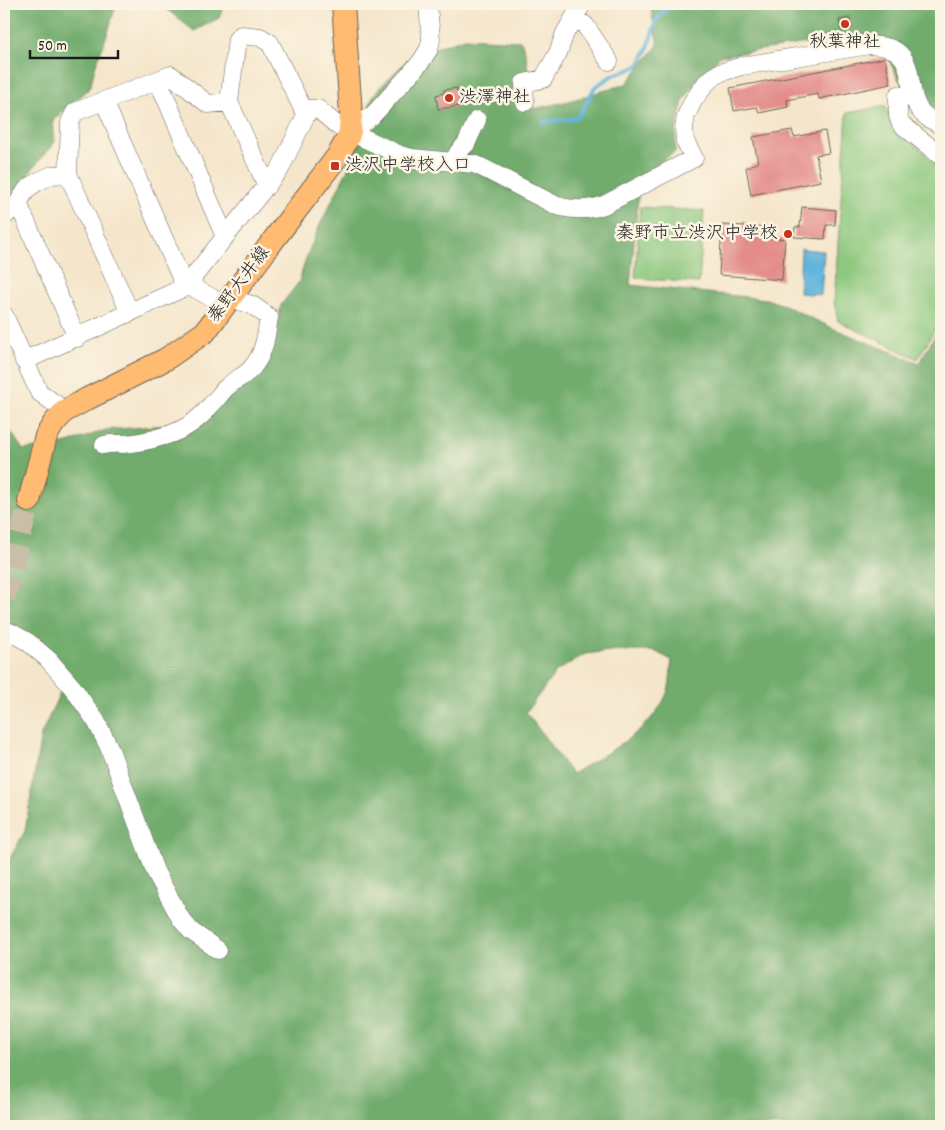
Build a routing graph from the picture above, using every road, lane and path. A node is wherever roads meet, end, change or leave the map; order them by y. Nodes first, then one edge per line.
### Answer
1 (343, 4) edge
2 (428, 4) edge
3 (578, 11) edge
4 (608, 61) dead end
5 (158, 80) junction
6 (899, 95) junction
7 (104, 101) junction
8 (229, 102) junction
9 (525, 102) dead end
10 (303, 109) junction
11 (477, 120) dead end
12 (941, 125) edge
13 (350, 131) junction
14 (941, 156) edge
15 (453, 162) junction
16 (68, 174) junction
17 (267, 186) junction
18 (18, 203) junction
19 (4, 217) edge
20 (225, 237) junction
21 (185, 287) junction
22 (228, 301) junction
23 (130, 314) junction
24 (4, 315) edge
25 (77, 338) junction
26 (24, 361) junction
27 (65, 411) junction
28 (104, 445) dead end
29 (30, 501) tunnel mouth
30 (4, 630) edge
31 (218, 950) dead end

1 - 13 main road, 秦野大井線
2 - 13 street
3 - 4 street
3 - 9 street
5 - 7 street
5 - 8 street
5 - 20 street
6 - 12 street
6 - 14 street
6 - 15 street
7 - 16 street
7 - 21 street
8 - 10 street
8 - 17 street
10 - 13 street
10 - 17 street
11 - 15 street
13 - 15 street
13 - 22 main road, 秦野大井線
16 - 18 street
16 - 23 street
17 - 20 street
18 - 19 street
18 - 25 street
20 - 21 street
21 - 22 street
21 - 23 street
22 - 27 main road, 秦野大井線
22 - 28 street
23 - 25 street
24 - 26 street
25 - 26 street
26 - 27 street
27 - 29 main road, 秦野大井線
30 - 31 street

